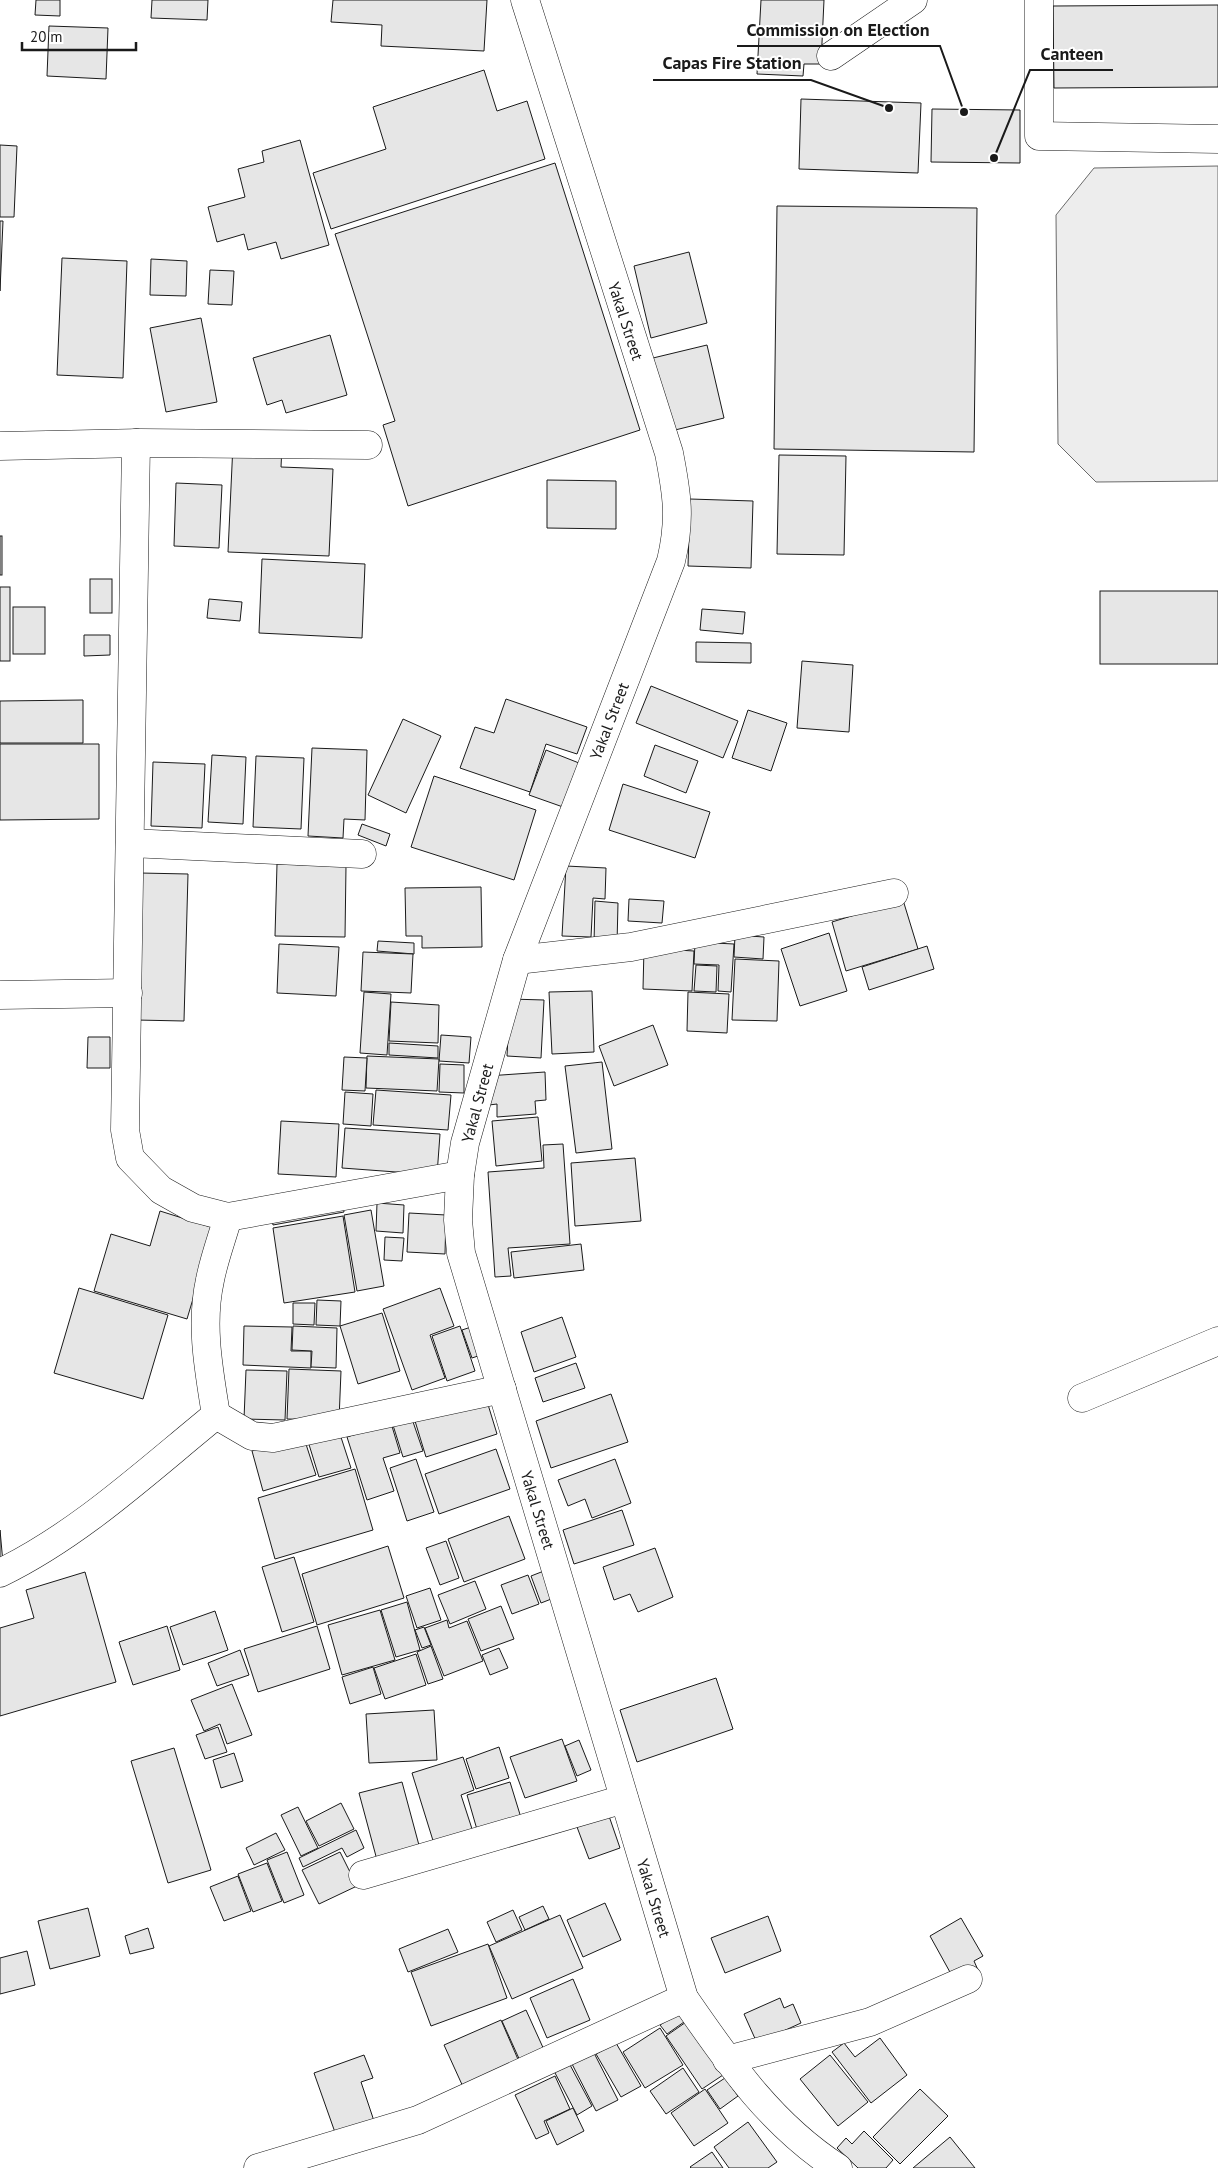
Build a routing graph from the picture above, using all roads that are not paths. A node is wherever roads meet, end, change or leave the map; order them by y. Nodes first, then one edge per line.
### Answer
1 (525, 0) edge
2 (913, 0) edge
3 (1038, 0) edge
4 (831, 56) dead end
5 (1218, 139) edge
6 (136, 443) junction
7 (368, 445) dead end
8 (0, 446) edge
9 (130, 843) junction
10 (362, 854) dead end
11 (894, 893) dead end
12 (517, 960) junction
13 (128, 993) junction
14 (0, 995) edge
15 (460, 1175) junction
16 (228, 1217) junction
17 (1218, 1341) edge
18 (502, 1389) junction
19 (1082, 1398) dead end
20 (216, 1415) junction
21 (0, 1573) edge
22 (624, 1799) junction
23 (363, 1875) dead end
24 (968, 1979) dead end
25 (684, 1998) junction
26 (728, 2060) junction
27 (258, 2168) edge
28 (838, 2168) edge

1 - 12 street, Yakal Street
2 - 4 street
3 - 5 street
6 - 7 street
6 - 8 street
6 - 9 street
9 - 10 street
9 - 13 street
11 - 12 street
12 - 15 street, Yakal Street
13 - 14 street
13 - 16 street
15 - 16 street
15 - 18 street, Yakal Street
16 - 20 street
17 - 19 street
18 - 20 street
18 - 22 street, Yakal Street
20 - 21 street
22 - 23 street
22 - 25 street, Yakal Street
24 - 26 street
25 - 26 street, Yakal Street
25 - 27 street
26 - 28 street, Yakal Street

